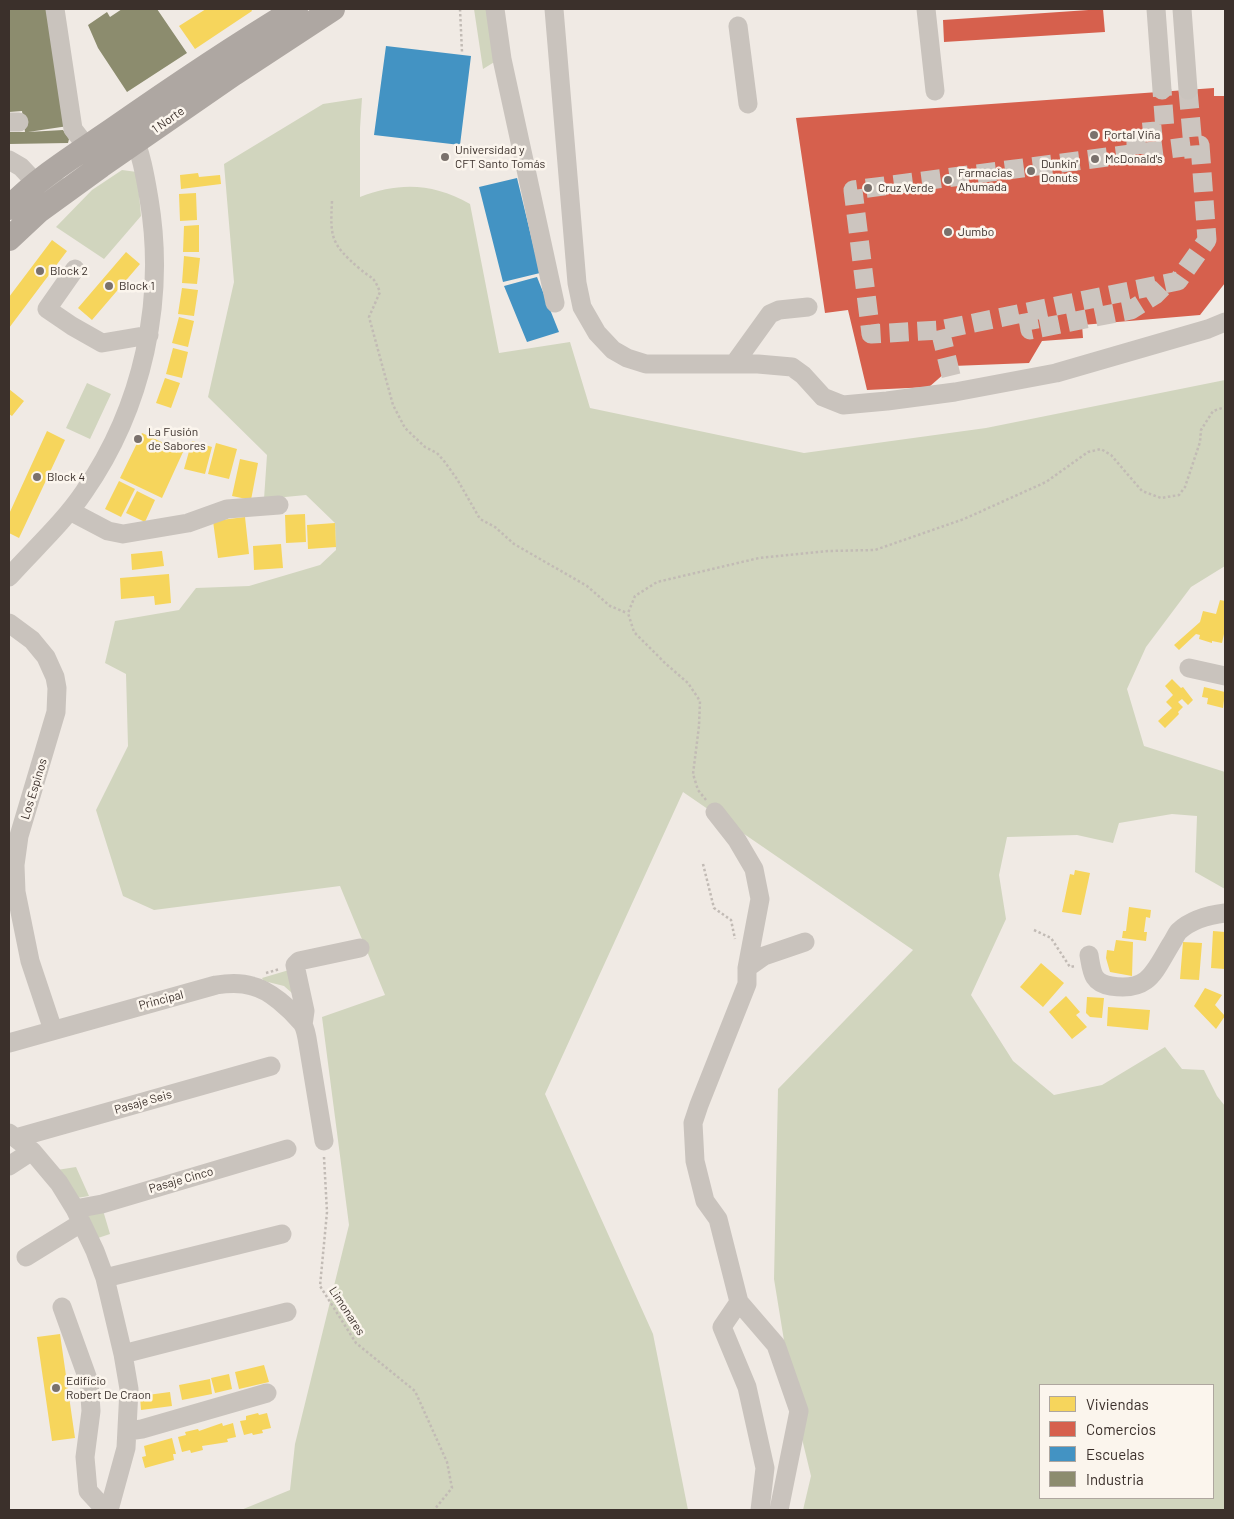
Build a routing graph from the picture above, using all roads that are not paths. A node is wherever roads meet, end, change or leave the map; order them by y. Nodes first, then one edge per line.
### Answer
1 (55, 9) edge
2 (296, 9) edge
3 (333, 9) edge
4 (496, 9) edge
5 (554, 9) edge
6 (926, 9) edge
7 (1156, 9) edge
8 (1182, 9) edge
9 (738, 26) dead end
10 (935, 90) dead end
11 (1162, 90) tunnel mouth
12 (1188, 90) tunnel mouth
13 (748, 104) dead end
14 (127, 119) junction
15 (137, 142) junction
16 (87, 147) junction
17 (9, 160) edge
18 (36, 183) junction
19 (70, 189) junction
20 (9, 208) edge
21 (9, 234) edge
22 (9, 239) edge
23 (75, 268) dead end
24 (555, 302) dead end
25 (808, 307) dead end
26 (1225, 322) edge
27 (149, 335) junction
28 (734, 364) junction
29 (279, 505) dead end
30 (70, 512) junction
31 (9, 577) edge
32 (9, 623) edge
33 (1189, 668) dead end
34 (1225, 676) edge
35 (716, 812) road end
36 (1225, 913) edge
37 (805, 942) dead end
38 (360, 948) dead end
39 (1083, 961) road end
40 (747, 968) junction
41 (303, 1025) junction
42 (53, 1030) junction
43 (9, 1042) edge
44 (271, 1066) dead end
45 (12, 1135) edge
46 (324, 1142) road end
47 (287, 1149) dead end
48 (32, 1151) junction
49 (9, 1166) edge
50 (78, 1216) junction
51 (282, 1234) dead end
52 (26, 1257) dead end
53 (105, 1278) junction
54 (738, 1302) junction
55 (62, 1307) dead end
56 (288, 1312) dead end
57 (122, 1354) junction
58 (267, 1393) dead end
59 (128, 1431) junction
60 (110, 1508) edge
61 (760, 1510) edge
62 (780, 1510) edge

1 - 16 street
2 - 14 main road, 1 Norte
3 - 15 main road, 1 Norte
4 - 24 street
5 - 28 street
6 - 10 street
7 - 11 street
8 - 12 street
9 - 13 street
14 - 15 street
14 - 16 main road, 1 Norte
15 - 19 main road, 1 Norte
15 - 27 street
16 - 18 main road, 1 Norte
17 - 18 street
18 - 19 street
18 - 20 main road, 1 Norte
18 - 21 street
19 - 22 main road, 1 Norte
23 - 27 street
25 - 28 street
26 - 28 street
27 - 30 street
29 - 30 street
30 - 31 street
32 - 42 street, Los Espinos
33 - 34 street
35 - 40 street
36 - 39 street
37 - 40 street
38 - 41 street, Principal
40 - 54 street
41 - 42 street, Principal
41 - 46 street, Principal
42 - 43 street, Principal
44 - 45 street, Pasaje Seis
45 - 48 street
47 - 50 street, Pasaje Cinco
48 - 49 street
48 - 50 street
50 - 52 street
50 - 53 street
51 - 53 street
53 - 57 street
54 - 61 street
54 - 62 street
55 - 60 street
56 - 57 street
57 - 59 street
58 - 59 street
59 - 60 street

